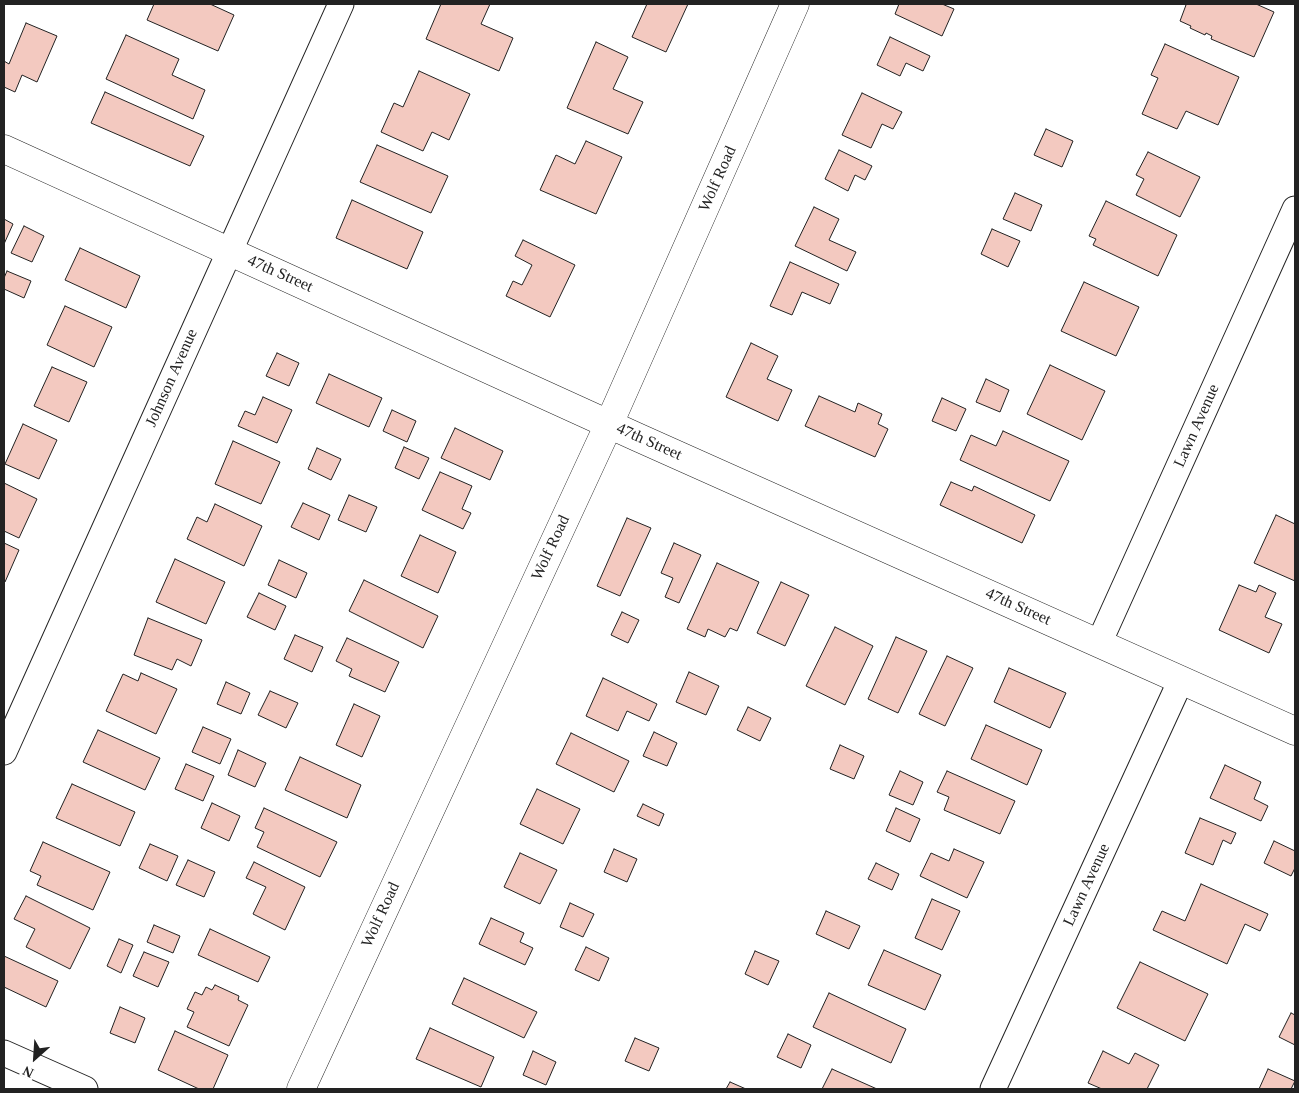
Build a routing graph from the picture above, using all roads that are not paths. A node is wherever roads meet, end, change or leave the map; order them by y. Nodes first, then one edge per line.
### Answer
1 (341, 4) edge
2 (795, 4) edge
3 (4, 149) edge
4 (1295, 209) edge
5 (230, 251) junction
6 (609, 424) junction
7 (1099, 643) junction
8 (1181, 680) junction
9 (1295, 731) edge
10 (4, 752) edge
11 (4, 1053) edge
12 (85, 1089) edge
13 (301, 1089) edge
14 (993, 1089) edge

1 - 5 street, Johnson Avenue
2 - 6 main road, Wolf Road
3 - 5 main road, 47th Street
4 - 7 street, Lawn Avenue
5 - 6 main road, 47th Street
5 - 10 street, Johnson Avenue
6 - 7 main road, 47th Street
6 - 13 main road, Wolf Road
7 - 8 main road, 47th Street
8 - 9 main road, 47th Street
8 - 14 street, Lawn Avenue
11 - 12 street

